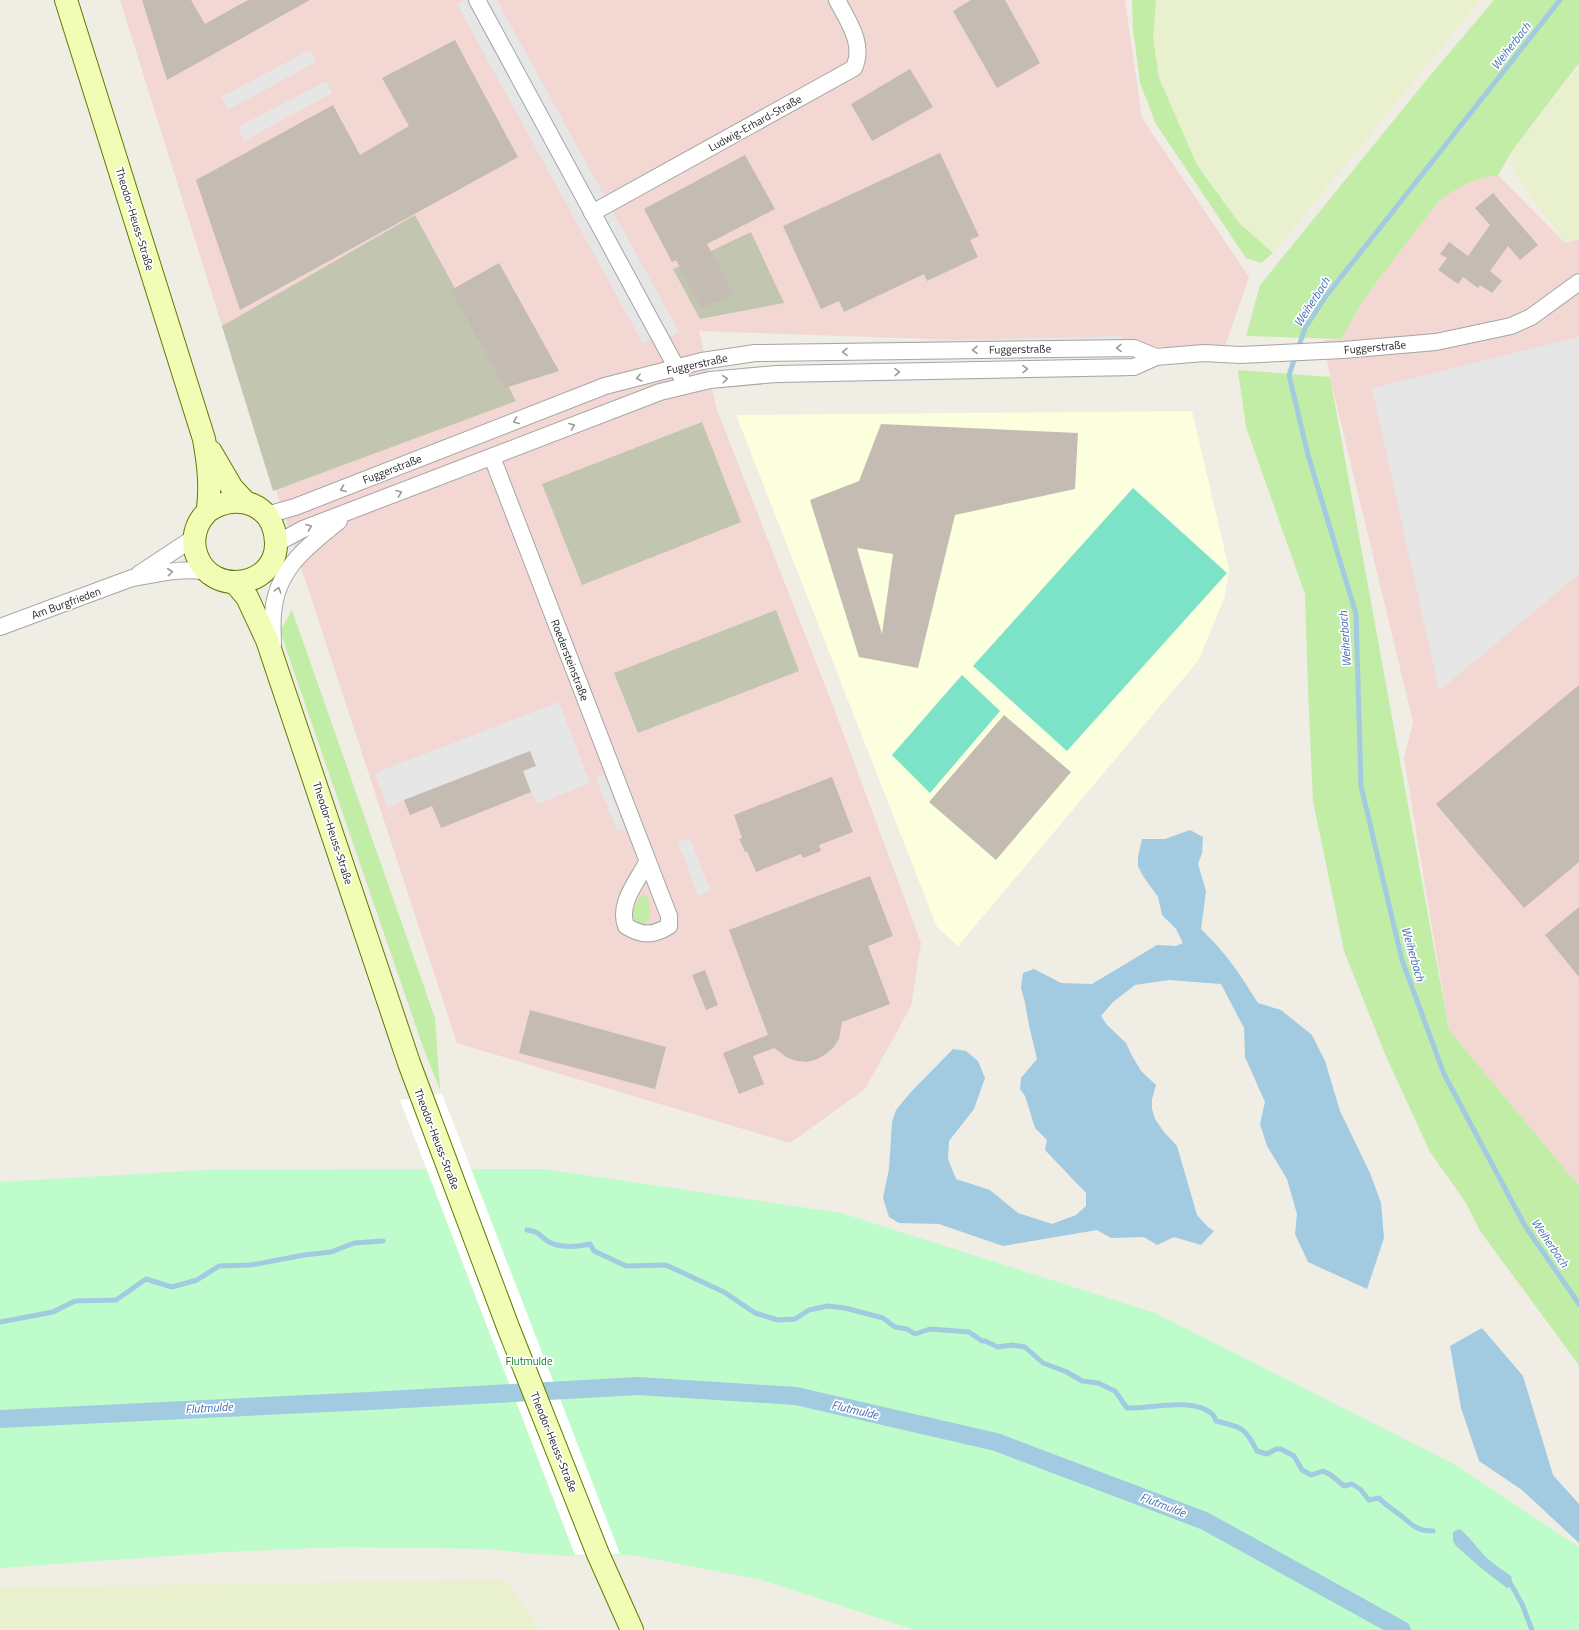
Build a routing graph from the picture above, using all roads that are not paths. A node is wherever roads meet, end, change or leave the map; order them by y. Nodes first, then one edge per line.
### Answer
1 (66, 0) edge
2 (477, 0) edge
3 (837, 0) edge
4 (592, 213) junction
5 (1579, 282) edge
6 (1156, 357) junction
7 (676, 367) junction
8 (687, 386) junction
9 (204, 439) junction
10 (492, 456) junction
11 (254, 506) junction
12 (208, 511) junction
13 (350, 512) junction
14 (194, 537) junction
15 (276, 547) junction
16 (208, 572) junction
17 (262, 572) junction
18 (132, 578) junction
19 (235, 583) junction
20 (0, 627) edge
21 (270, 648) junction
22 (648, 863) dead end
23 (632, 1630) edge

1 - 9 main road, Theodor-Heuss-Straße
2 - 4 street
3 - 4 street, Ludwig-Erhard-Straße
4 - 7 street
5 - 6 street, Fuggerstraße
6 -> 7 street, Fuggerstraße
8 -> 6 street, Fuggerstraße
7 - 8 street
7 -> 11 street, Fuggerstraße
10 -> 8 street, Fuggerstraße
9 - 11 main road, Theodor-Heuss-Straße
9 - 12 main road, Theodor-Heuss-Straße
13 -> 10 street, Fuggerstraße
10 - 22 street, Roedersteinstraße
11 - 12 main road, Theodor-Heuss-Straße
11 - 15 main road, Theodor-Heuss-Straße
12 - 14 main road, Theodor-Heuss-Straße
15 -> 13 street, Fuggerstraße
21 -> 13 street
14 - 16 main road
14 - 18 street, Am Burgfrieden
15 - 17 main road, Theodor-Heuss-Straße
18 -> 16 street, Am Burgfrieden
16 - 19 main road
17 - 19 main road, Theodor-Heuss-Straße
17 - 21 main road, Theodor-Heuss-Straße
18 - 20 street, Am Burgfrieden
19 - 21 main road, Theodor-Heuss-Straße
21 - 23 main road, Theodor-Heuss-Straße

